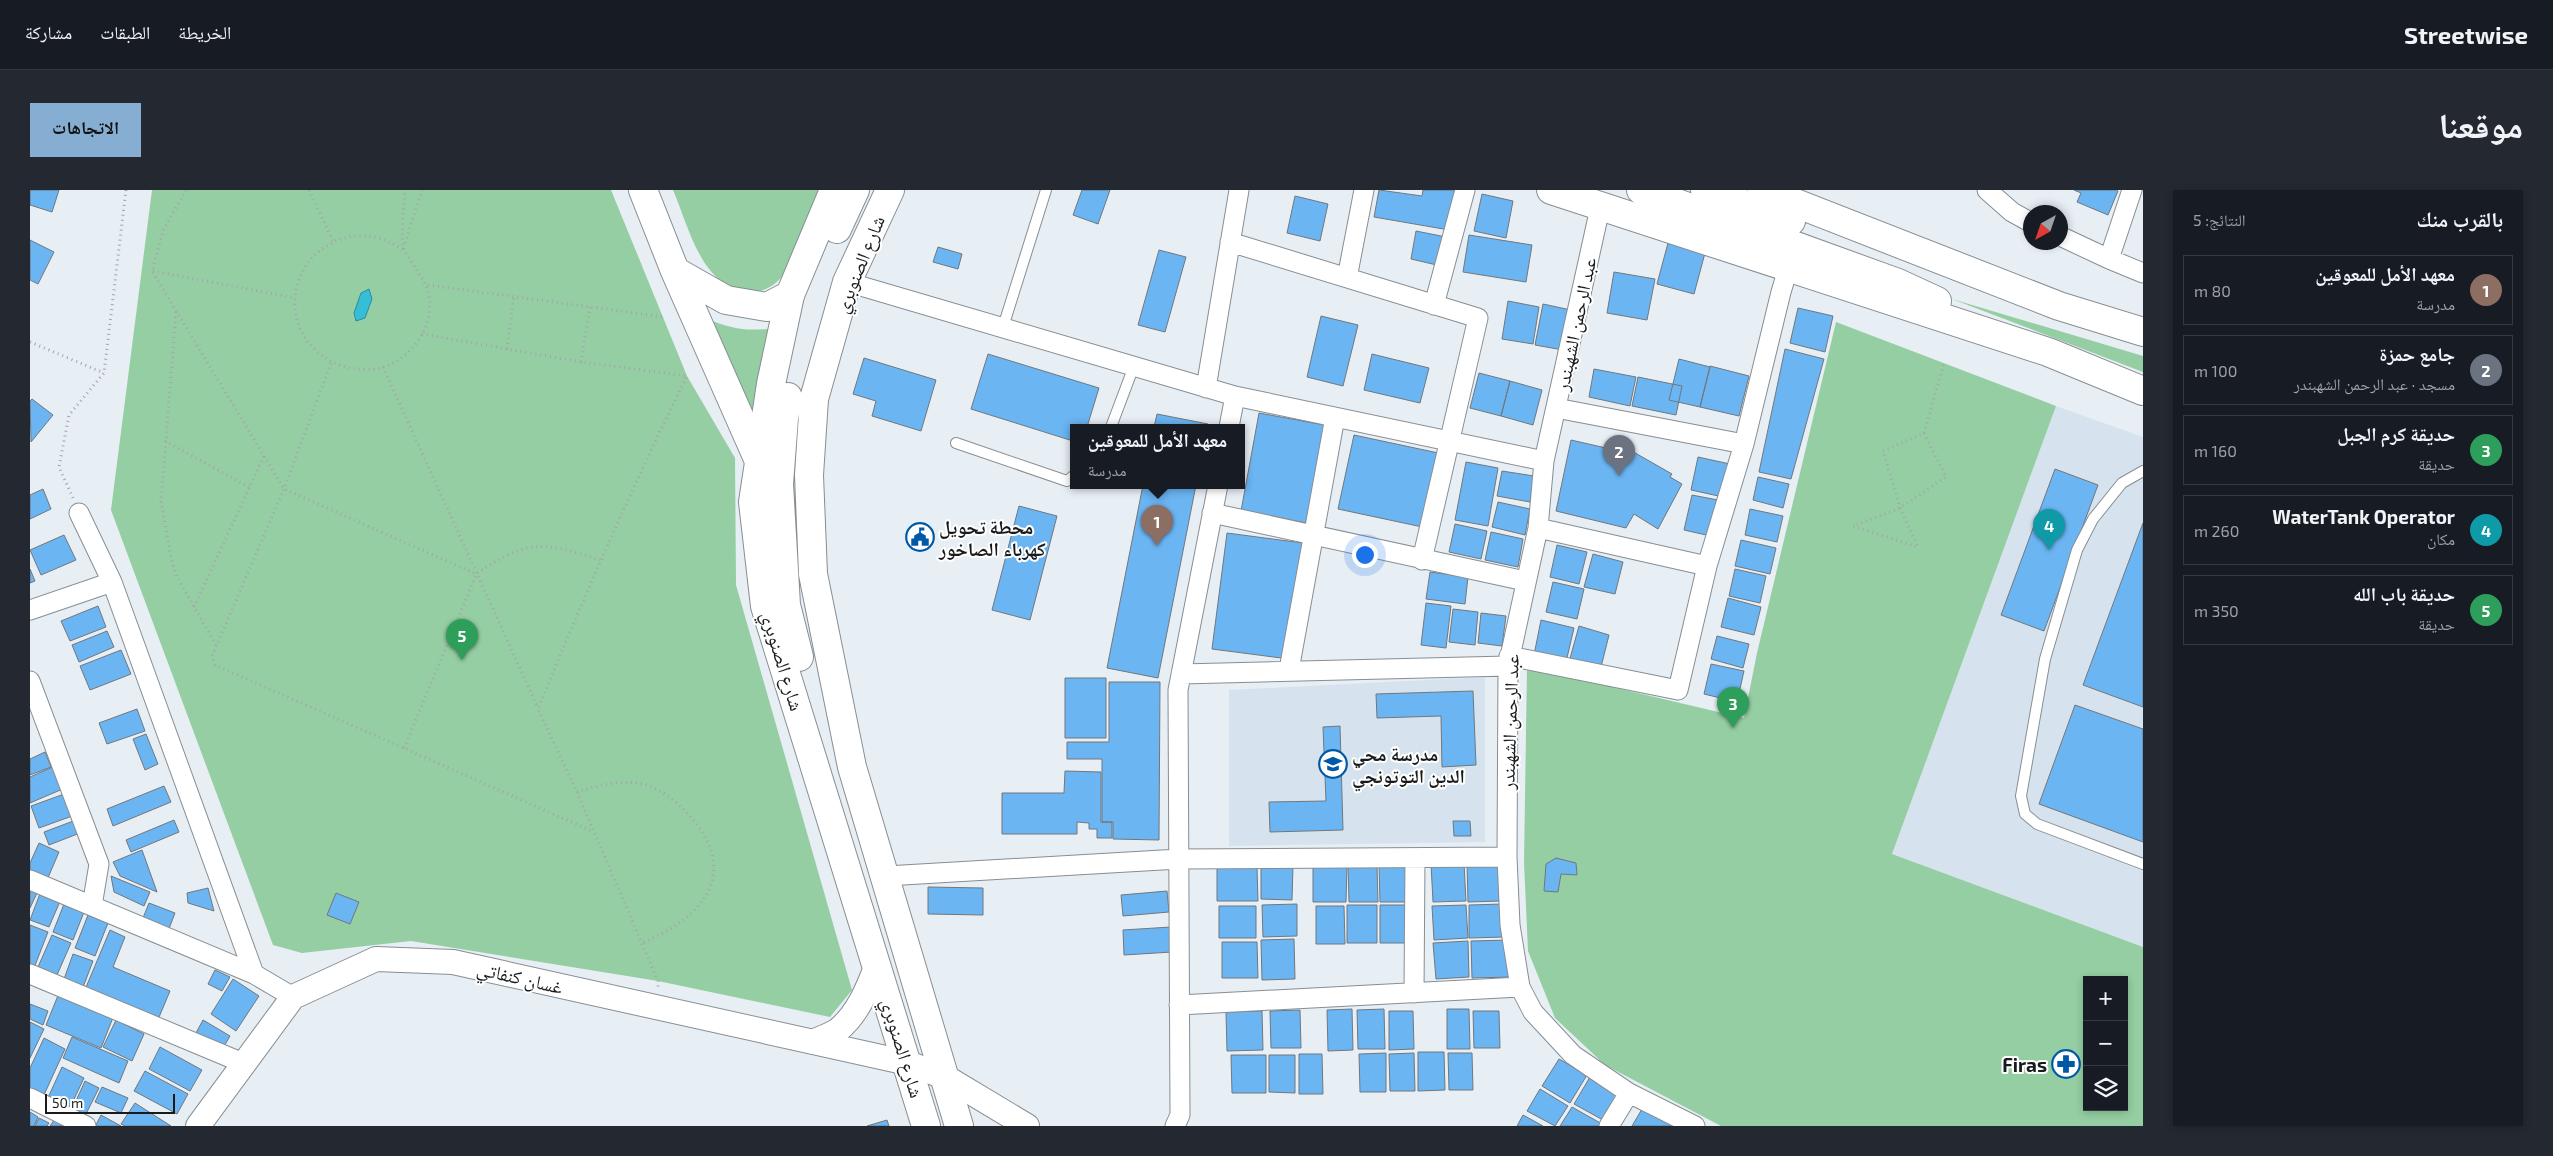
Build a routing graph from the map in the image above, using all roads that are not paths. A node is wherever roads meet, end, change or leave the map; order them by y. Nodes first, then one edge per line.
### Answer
1 (642, 190) edge
2 (834, 190) edge
3 (855, 190) edge
4 (871, 190) edge
5 (890, 190) edge
6 (1046, 190) edge
7 (1239, 190) edge
8 (1364, 190) edge
9 (1465, 190) edge
10 (1551, 190) edge
11 (1641, 190) edge
12 (1705, 190) edge
13 (1762, 190) edge
14 (1987, 190) edge
15 (2132, 190) edge
16 (1600, 208) junction
17 (2023, 218) edge
18 (2068, 240) edge
19 (1230, 242) junction
20 (2109, 259) junction
21 (1788, 269) junction
22 (675, 271) junction
23 (2143, 273) edge
24 (1347, 278) junction
25 (847, 282) junction
26 (790, 296) junction
27 (1434, 305) junction
28 (2059, 306) junction
29 (1003, 327) junction
30 (2143, 332) edge
31 (2048, 352) junction
32 (1134, 366) junction
33 (1206, 388) junction
34 (2143, 391) edge
35 (1236, 396) junction
36 (1556, 408) junction
37 (1334, 417) junction
38 (1112, 424) edge
39 (1230, 424) edge
40 (1450, 441) junction
41 (956, 442) dead end
42 (1744, 444) junction
43 (759, 461) junction
44 (1544, 461) junction
45 (2143, 472) edge
46 (1070, 479) edge
47 (1217, 489) edge
48 (79, 512) road end
49 (1212, 513) junction
50 (1538, 528) junction
51 (1314, 536) junction
52 (1422, 560) junction
53 (1707, 566) junction
54 (112, 582) junction
55 (1525, 582) junction
56 (30, 610) edge
57 (1508, 661) junction
58 (1289, 670) junction
59 (1181, 674) junction
60 (30, 681) edge
61 (852, 767) junction
62 (817, 776) junction
63 (1415, 858) junction
64 (1507, 858) junction
65 (1178, 859) junction
66 (2143, 864) edge
67 (886, 876) junction
68 (30, 880) edge
69 (92, 906) junction
70 (877, 965) junction
71 (30, 974) edge
72 (254, 974) junction
73 (1520, 986) junction
74 (1414, 993) junction
75 (293, 998) junction
76 (1179, 1005) junction
77 (812, 1042) junction
78 (243, 1063) junction
79 (908, 1063) junction
80 (947, 1078) junction
81 (1629, 1093) junction
82 (30, 1098) edge
83 (86, 1126) edge
84 (198, 1126) edge
85 (926, 1126) edge
86 (959, 1126) edge
87 (1027, 1126) edge
88 (1175, 1126) edge
89 (1608, 1126) edge
90 (1695, 1126) edge

1 - 22 main road
2 - 26 main road, شارع الصنوبري
3 - 62 main road
4 - 61 main road
5 - 25 main road, شارع الصنوبري
6 - 29 lane
7 - 19 street
8 - 24 street
9 - 27 street
10 - 16 main road
11 - 31 main road
12 - 28 main road
13 - 28 main road
14 - 17 street
15 - 20 street
16 - 21 main road
16 - 36 street, عبد الرحمن الشهبندر
18 - 20 street
19 - 24 street
19 - 33 street
20 - 23 street
21 - 31 main road
21 - 42 street
22 - 26 main road
22 - 43 main road
24 - 27 street
25 - 29 street
25 - 61 main road, شارع الصنوبري
26 - 43 main road, شارع الصنوبري
27 - 40 street
28 - 30 main road
29 - 32 street
31 - 34 main road
32 - 33 street
32 - 38 lane
33 - 35 street
35 - 37 street
35 - 39 street
36 - 42 street
36 - 44 street, عبد الرحمن الشهبندر
37 - 40 street
37 - 51 street
40 - 44 street
40 - 52 street
41 - 46 lane
42 - 53 street
43 - 62 main road, شارع الصنوبري
44 - 50 street, عبد الرحمن الشهبندر
45 - 66 lane
47 - 49 street
48 - 54 street
49 - 51 street
49 - 59 street
50 - 53 street
50 - 55 street, عبد الرحمن الشهبندر
51 - 52 street
51 - 58 street
52 - 55 street
53 - 57 street
54 - 56 street
54 - 72 street
55 - 57 street, عبد الرحمن الشهبندر
57 - 58 street
57 - 64 street, عبد الرحمن الشهبندر
58 - 59 street
59 - 65 street
60 - 69 street
61 - 67 main road, شارع الصنوبري
62 - 70 main road, شارع الصنوبري
63 - 64 street
63 - 65 street
63 - 74 street
64 - 73 street, عبد الرحمن الشهبندر
65 - 67 street
65 - 76 street
67 - 80 main road, شارع الصنوبري
68 - 69 street
69 - 72 street
70 - 77 street
70 - 79 main road, شارع الصنوبري
71 - 78 street
72 - 75 street
73 - 74 street
73 - 81 street, عبد الرحمن الشهبندر
74 - 76 street
75 - 77 street, غسان كنفاتي
75 - 78 street, غسان كنفاتي
76 - 88 street
77 - 79 street, غسان كنفاتي
78 - 84 street, غسان كنفاتي
79 - 80 street, غسان كنفاتي
79 - 85 main road, شارع الصنوبري
80 - 86 main road, شارع الصنوبري
80 - 87 street, غسان كنفاتي
81 - 89 street
81 - 90 street, عبد الرحمن الشهبندر
82 - 83 street

